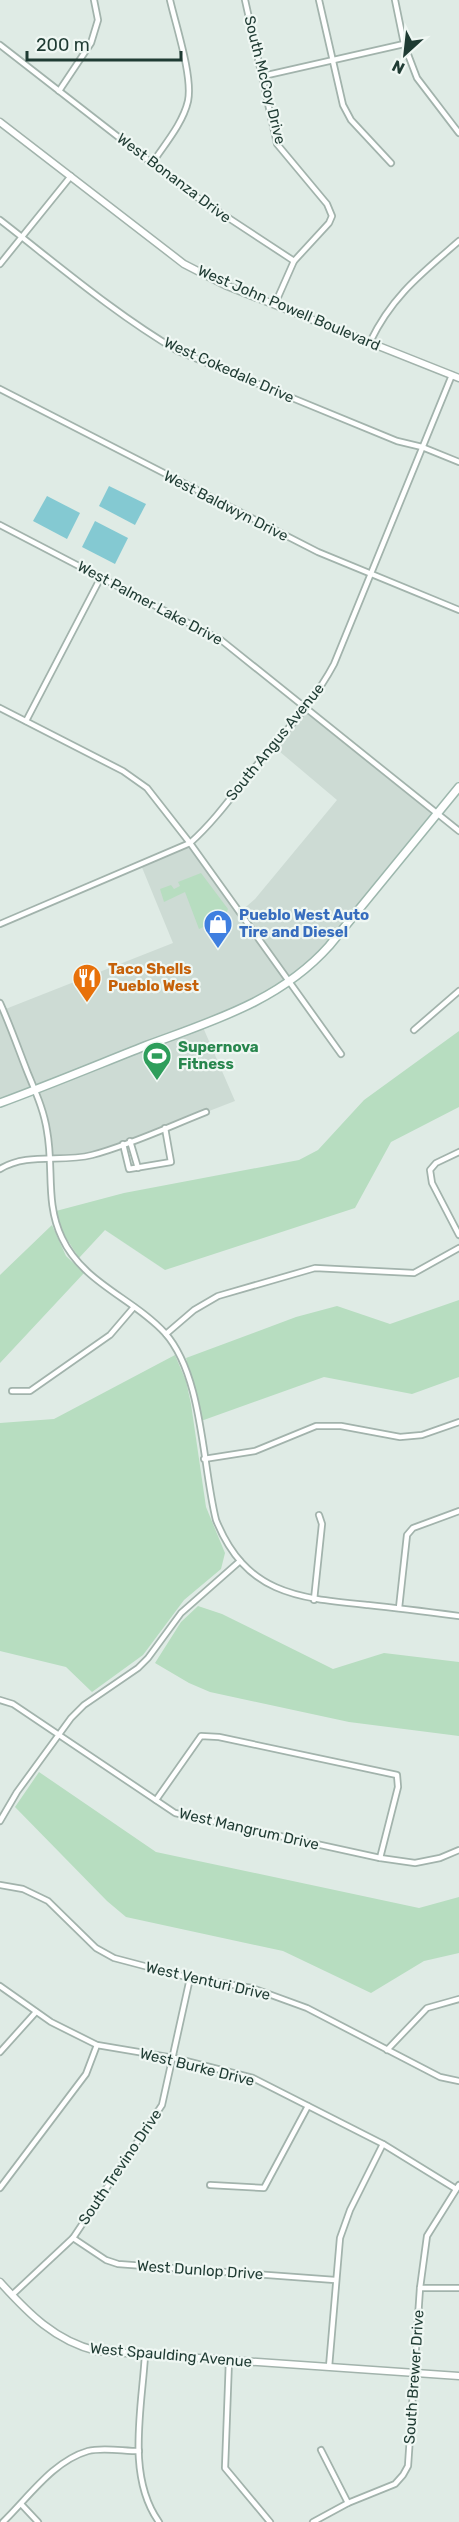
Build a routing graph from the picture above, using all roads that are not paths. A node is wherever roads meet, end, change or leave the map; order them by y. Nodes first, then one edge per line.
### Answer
1 (94, 0) edge
2 (170, 0) edge
3 (245, 0) edge
4 (319, 0) edge
5 (395, 0) edge
6 (404, 44) junction
7 (0, 45) edge
8 (333, 60) junction
9 (263, 76) junction
10 (59, 91) junction
11 (0, 122) edge
12 (459, 132) edge
13 (153, 162) junction
14 (391, 163) dead end
15 (71, 176) junction
16 (0, 220) edge
17 (22, 237) junction
18 (459, 241) edge
19 (294, 261) junction
20 (0, 264) edge
21 (274, 304) junction
22 (370, 342) junction
23 (452, 375) junction
24 (459, 378) edge
25 (0, 389) edge
26 (422, 447) junction
27 (459, 462) edge
28 (0, 525) edge
29 (370, 575) junction
30 (101, 577) junction
31 (459, 610) edge
32 (305, 706) junction
33 (0, 708) edge
34 (26, 721) junction
35 (459, 787) edge
36 (437, 814) junction
37 (459, 831) edge
38 (190, 843) junction
39 (0, 924) edge
40 (289, 982) junction
41 (459, 991) edge
42 (0, 1003) edge
43 (414, 1030) dead end
44 (341, 1054) dead end
45 (34, 1090) junction
46 (0, 1103) edge
47 (206, 1112) dead end
48 (165, 1128) junction
49 (130, 1141) junction
50 (123, 1144) junction
51 (459, 1152) edge
52 (49, 1159) junction
53 (138, 1168) junction
54 (0, 1169) edge
55 (459, 1235) edge
56 (459, 1248) edge
57 (134, 1307) junction
58 (166, 1334) junction
59 (12, 1391) dead end
60 (459, 1422) edge
61 (204, 1459) junction
62 (459, 1511) edge
63 (319, 1515) dead end
64 (240, 1561) junction
65 (314, 1599) junction
66 (399, 1608) junction
67 (459, 1616) edge
68 (0, 1700) edge
69 (58, 1734) junction
70 (156, 1800) junction
71 (0, 1821) edge
72 (459, 1850) edge
73 (380, 1858) junction
74 (0, 1885) edge
75 (190, 1978) junction
76 (0, 1986) edge
77 (459, 2000) edge
78 (36, 2012) junction
79 (97, 2045) junction
80 (387, 2050) junction
81 (0, 2052) edge
82 (174, 2058) junction
83 (459, 2081) edge
84 (308, 2106) junction
85 (383, 2144) junction
86 (210, 2185) dead end
87 (457, 2187) edge
88 (0, 2188) edge
89 (73, 2238) junction
90 (335, 2280) junction
91 (0, 2282) edge
92 (420, 2288) junction
93 (459, 2288) edge
94 (12, 2295) junction
95 (145, 2355) junction
96 (229, 2360) junction
97 (329, 2367) junction
98 (414, 2373) junction
99 (459, 2376) edge
100 (321, 2450) dead end
101 (139, 2451) junction
102 (348, 2503) junction
103 (21, 2504) junction
104 (3, 2522) edge
105 (38, 2522) edge
106 (159, 2522) edge
107 (270, 2522) edge
108 (312, 2522) edge

1 - 10 street
2 - 13 street
3 - 9 street, South McCoy Drive
4 - 8 street
5 - 6 street
6 - 8 street
6 - 12 street
7 - 10 street, West Bonanza Drive
8 - 9 street
8 - 14 street
9 - 19 street, South McCoy Drive
10 - 13 street, West Bonanza Drive
11 - 15 street, West John Powell Boulevard
13 - 19 street, West Bonanza Drive
15 - 17 street
15 - 21 street, West John Powell Boulevard
16 - 17 street, West Cokedale Drive
17 - 20 street
17 - 26 street, West Cokedale Drive
18 - 22 street
19 - 21 street, South McCoy Drive
21 - 22 street, West John Powell Boulevard
22 - 23 street, West John Powell Boulevard
23 - 24 street, West John Powell Boulevard
23 - 26 street, South Angus Avenue
25 - 29 street, West Baldwyn Drive
26 - 27 street, West Cokedale Drive
26 - 29 street, South Angus Avenue
28 - 30 street, West Palmer Lake Drive
29 - 31 street, West Baldwyn Drive
29 - 32 street, South Angus Avenue
30 - 32 street, West Palmer Lake Drive
30 - 34 street
32 - 36 street, West Palmer Lake Drive
32 - 38 street, South Angus Avenue
33 - 34 street
34 - 38 street
35 - 36 main road
36 - 37 street, West Palmer Lake Drive
36 - 40 main road
38 - 39 street, South Angus Avenue
38 - 40 street
40 - 44 street
40 - 45 main road
41 - 43 street
42 - 45 street
45 - 46 main road
45 - 52 street
47 - 48 street
48 - 49 street
48 - 53 street
49 - 50 street
49 - 53 street
50 - 52 street
50 - 53 street
51 - 55 street
52 - 54 street
52 - 57 street
56 - 58 street
57 - 58 street
57 - 59 street
58 - 61 street
60 - 61 street
61 - 64 street
62 - 66 street
63 - 65 street
64 - 65 street
64 - 69 street
65 - 66 street
66 - 67 street
68 - 69 street, West Mangrum Drive
69 - 70 street, West Mangrum Drive
69 - 71 street
70 - 73 street, West Mangrum Drive
70 - 73 street
72 - 73 street, West Mangrum Drive
74 - 75 street, West Venturi Drive
75 - 80 street, West Venturi Drive
75 - 82 street, South Trevino Drive
76 - 78 street, West Burke Drive
77 - 80 street
78 - 79 street, West Burke Drive
78 - 81 street
79 - 82 street, West Burke Drive
79 - 88 street
80 - 83 street, West Venturi Drive
82 - 84 street, West Burke Drive
82 - 89 street, South Trevino Drive
84 - 85 street, West Burke Drive
84 - 86 street
85 - 87 street, West Burke Drive
85 - 90 street
87 - 92 street, South Brewer Drive
89 - 90 street, West Dunlop Drive
89 - 94 street, South Trevino Drive
90 - 97 street
91 - 94 street, West Spaulding Avenue
92 - 93 street
92 - 98 street, South Brewer Drive
94 - 95 street, West Spaulding Avenue
95 - 96 street, West Spaulding Avenue
95 - 101 street
96 - 97 street, West Spaulding Avenue
96 - 107 street
97 - 98 street, West Spaulding Avenue
98 - 99 street, West Spaulding Avenue
98 - 102 street, South Brewer Drive
100 - 102 street
101 - 103 street
101 - 106 street
102 - 108 street, South Brewer Drive
103 - 104 street
103 - 105 street

